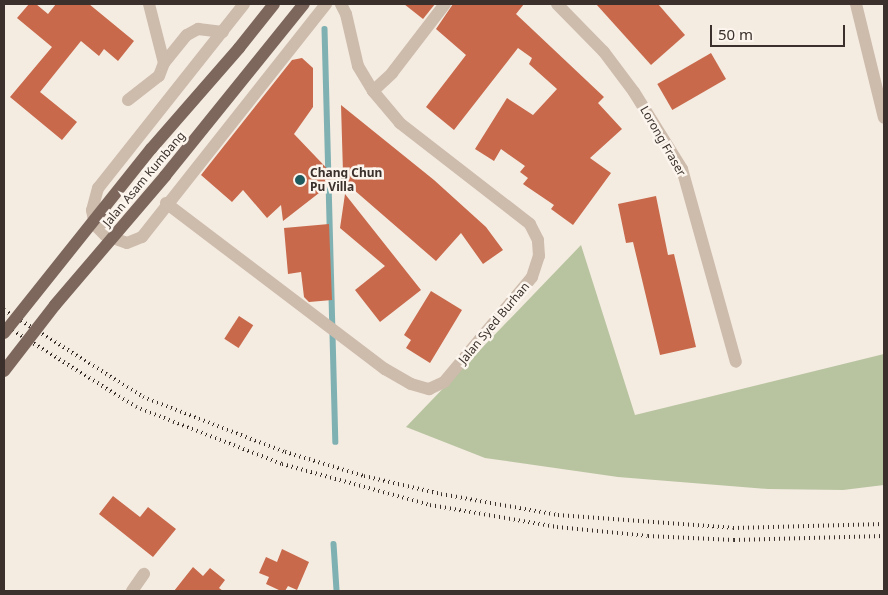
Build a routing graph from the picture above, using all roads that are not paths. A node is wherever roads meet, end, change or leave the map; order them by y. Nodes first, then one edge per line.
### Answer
1 (149, 4) edge
2 (244, 4) edge
3 (266, 4) edge
4 (274, 4) edge
5 (326, 4) edge
6 (341, 4) edge
7 (445, 4) edge
8 (557, 4) edge
9 (856, 4) edge
10 (302, 7) edge
11 (261, 18) junction
12 (223, 32) junction
13 (164, 63) junction
14 (373, 91) junction
15 (128, 100) dead end
16 (884, 118) edge
17 (166, 203) junction
18 (4, 333) edge
19 (736, 362) dead end
20 (4, 371) edge
21 (144, 574) dead end
22 (132, 591) edge

1 - 13 street
2 - 12 street
3 - 11 main road
4 - 11 main road, Jalan Asam Kumbang
5 - 17 street
6 - 14 street, Jalan Syed Burhan
7 - 14 street
8 - 19 street, Lorong Fraser
9 - 16 street
10 - 20 main road, Jalan Asam Kumbang, bridge
11 - 18 main road, Jalan Asam Kumbang, bridge
12 - 13 street
12 - 17 street
13 - 15 street
14 - 17 street, Jalan Syed Burhan
21 - 22 street

